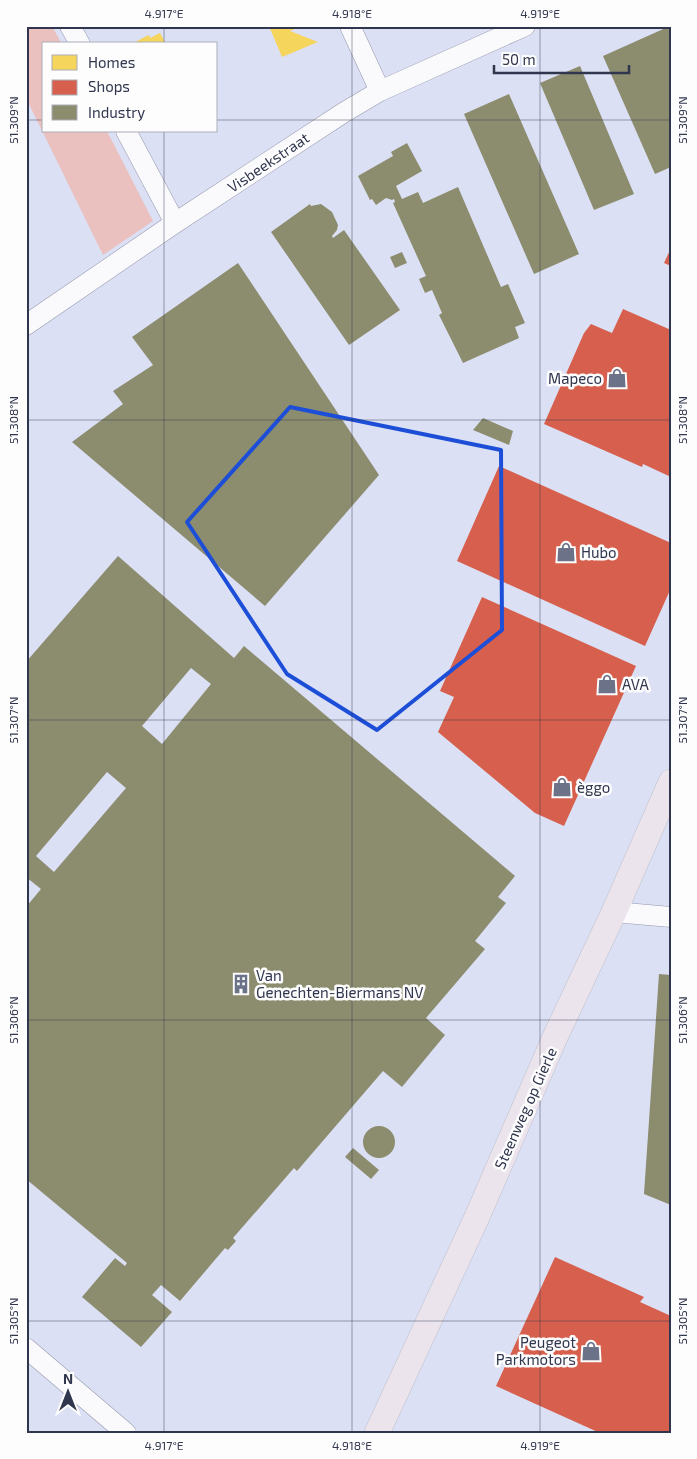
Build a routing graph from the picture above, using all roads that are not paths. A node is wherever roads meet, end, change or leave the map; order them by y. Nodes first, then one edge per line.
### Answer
1 (70, 26) edge
2 (350, 26) edge
3 (525, 26) edge
4 (79, 42) edge
5 (380, 92) junction
6 (127, 132) edge
7 (175, 223) junction
8 (26, 325) edge
9 (671, 782) edge
10 (614, 912) junction
11 (671, 916) edge
12 (26, 1348) edge
13 (126, 1433) edge
14 (377, 1433) edge

1 - 4 street
2 - 5 street
3 - 5 street, Visbeekstraat
5 - 7 street, Visbeekstraat
6 - 7 street
7 - 8 street, Visbeekstraat
9 - 10 main road, Steenweg op Gierle
10 - 11 street
10 - 14 main road, Steenweg op Gierle
12 - 13 street

